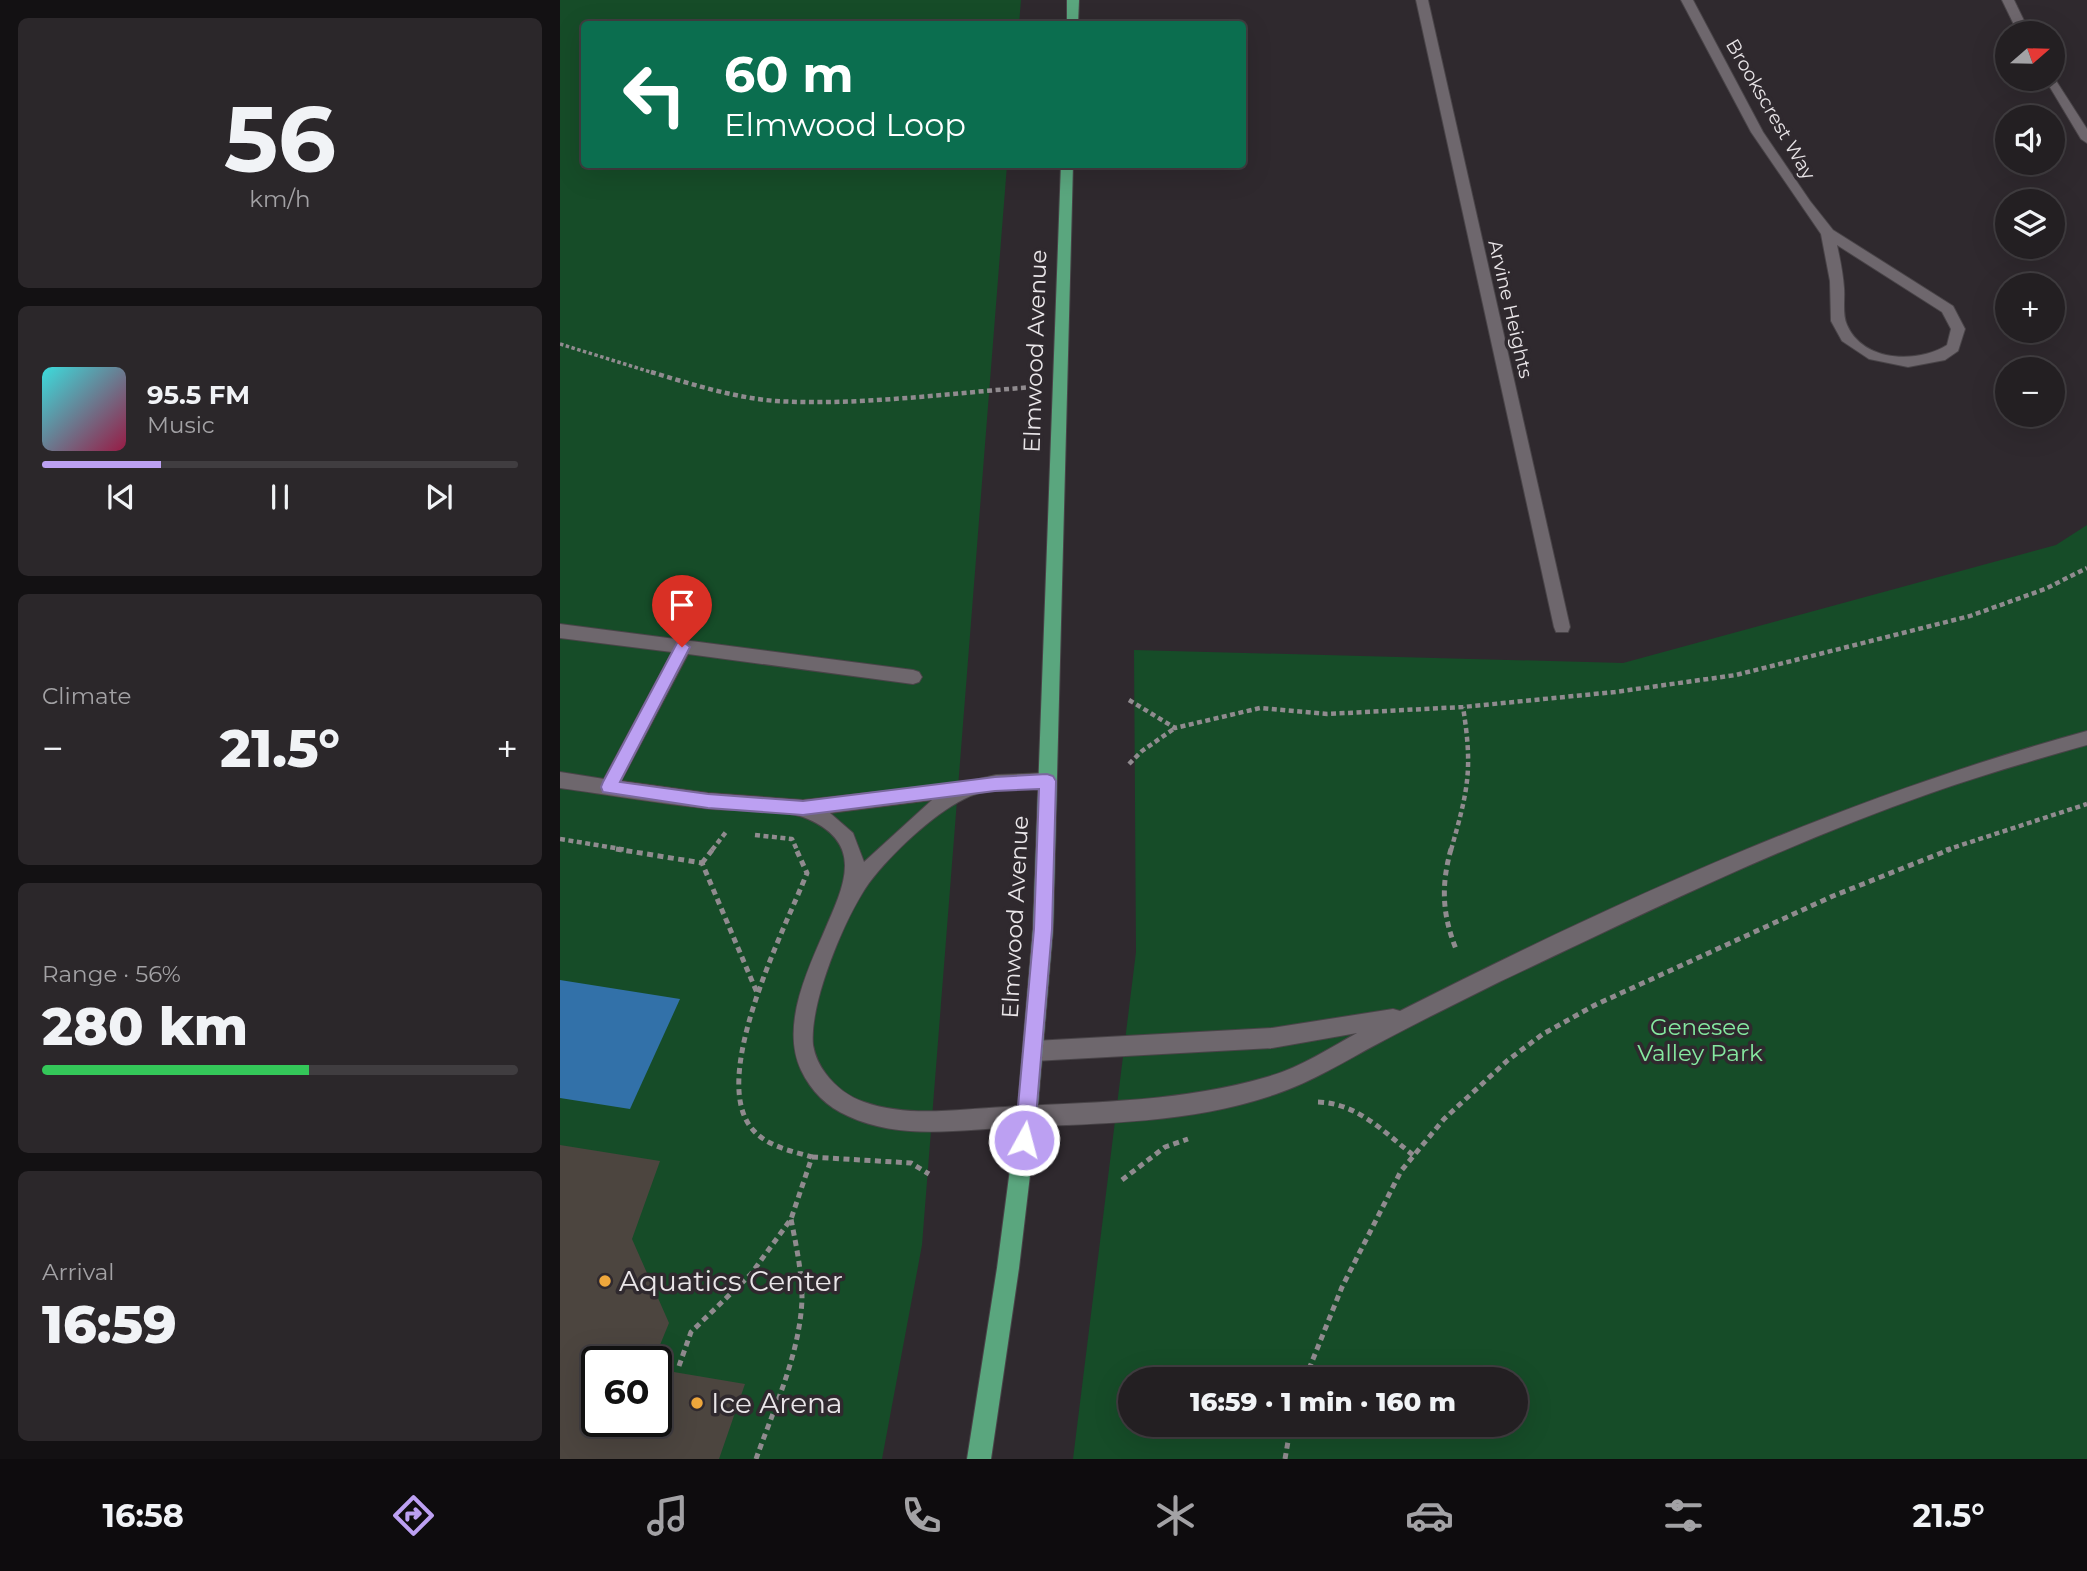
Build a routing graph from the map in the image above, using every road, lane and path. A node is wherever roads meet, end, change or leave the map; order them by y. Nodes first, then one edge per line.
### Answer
1 (1073, 0) edge
2 (1422, 0) edge
3 (1688, 0) edge
4 (2008, 0) edge
5 (1073, 21) edge
6 (2018, 21) edge
7 (2058, 91) edge
8 (2087, 139) edge
9 (1067, 168) edge
10 (1828, 233) junction
11 (560, 344) edge
12 (1059, 385) junction
13 (2087, 568) edge
14 (1562, 627) dead end
15 (560, 631) edge
16 (682, 647) junction
17 (913, 677) dead end
18 (1129, 700) dead end
19 (1463, 707) junction
20 (1175, 728) junction
21 (2087, 738) edge
22 (1129, 764) dead end
23 (560, 780) edge
24 (1047, 781) junction
25 (609, 787) junction
26 (969, 788) junction
27 (2087, 804) edge
28 (803, 808) junction
29 (738, 833) dead end
30 (752, 835) dead end
31 (560, 839) edge
32 (702, 863) junction
33 (847, 903) junction
34 (1457, 949) dead end
35 (758, 996) junction
36 (1413, 1013) junction
37 (1034, 1051) junction
38 (1312, 1103) dead end
39 (1027, 1116) junction
40 (1195, 1137) dead end
41 (1413, 1155) junction
42 (812, 1157) junction
43 (929, 1174) dead end
44 (1122, 1180) dead end
45 (791, 1219) junction
46 (679, 1366) dead end
47 (1309, 1367) edge
48 (1289, 1437) edge
49 (756, 1459) edge
50 (979, 1459) edge
51 (1285, 1459) edge

1 - 5 main road
2 - 14 street, Arvine Heights
3 - 10 street, Brookscrest Way
4 - 6 street
7 - 8 street
9 - 12 main road, Elmwood Avenue
10 - 10 street, Brookscrest Way
11 - 12 path
12 - 24 main road, Elmwood Avenue
13 - 19 path
15 - 16 street
16 - 17 street
16 - 25 street
18 - 20 path
19 - 20 path
19 - 34 path
20 - 22 path
21 - 36 street
23 - 25 street
24 - 26 street
24 - 37 main road, Elmwood Avenue
25 - 28 street
26 - 28 street
26 - 33 street
27 - 41 path
28 - 33 street
29 - 32 path
30 - 35 path
31 - 32 path
32 - 35 path
33 - 39 street
35 - 42 path
36 - 37 street
36 - 39 street
37 - 39 main road, Elmwood Avenue
38 - 41 path
39 - 50 main road, Elmwood Avenue
40 - 44 path
41 - 47 path
42 - 43 path
42 - 45 path
45 - 46 path
45 - 49 path
48 - 51 path

